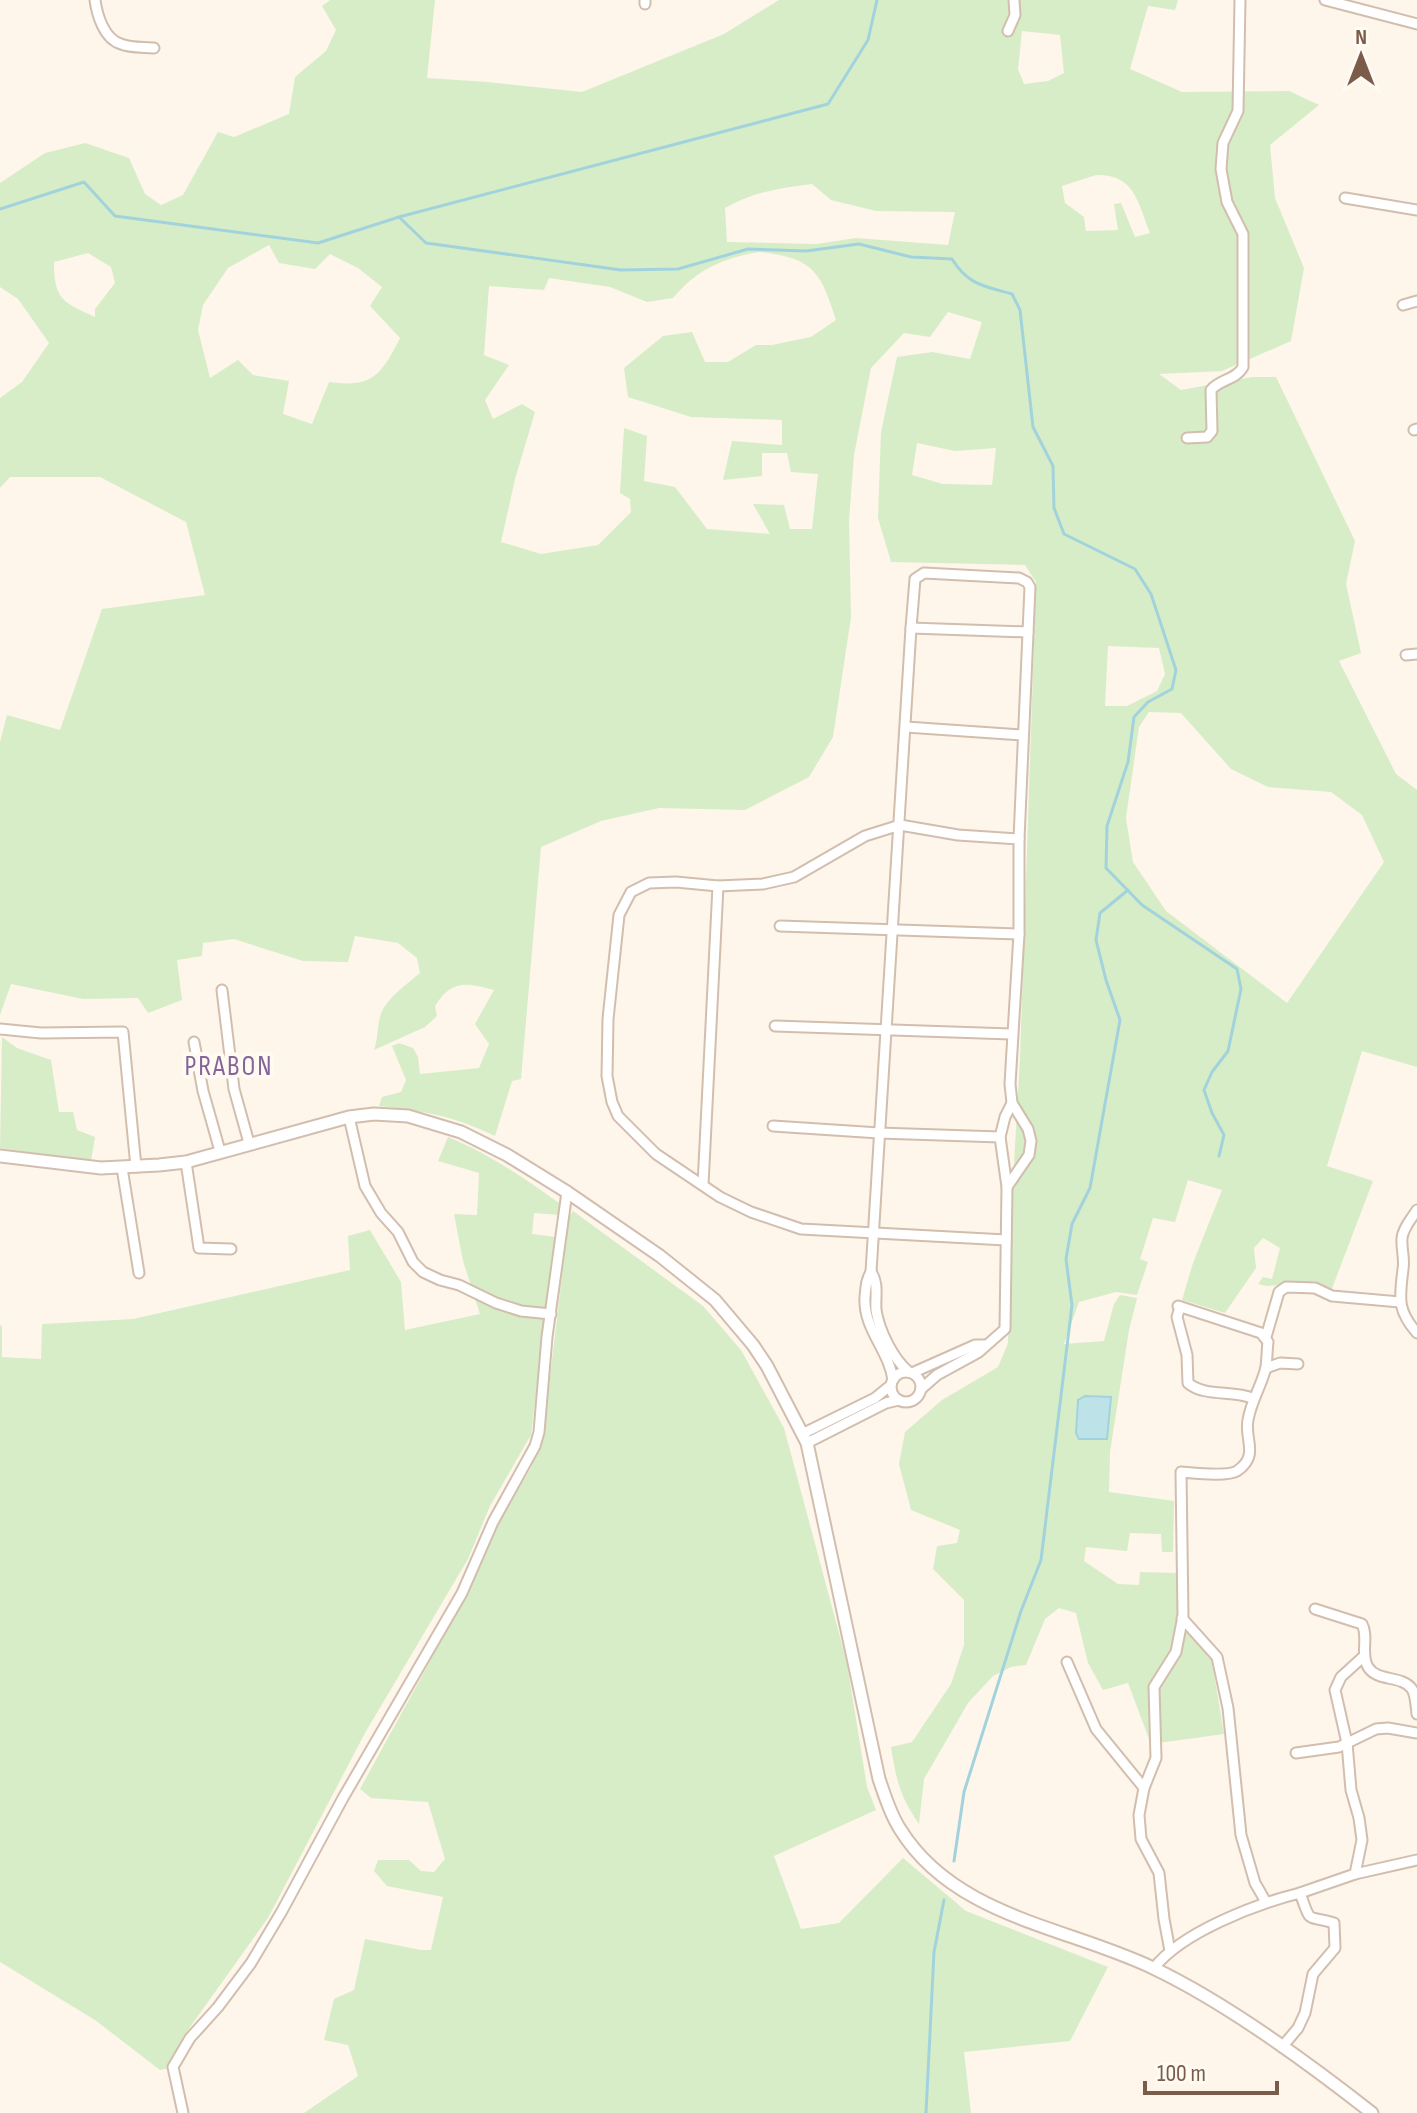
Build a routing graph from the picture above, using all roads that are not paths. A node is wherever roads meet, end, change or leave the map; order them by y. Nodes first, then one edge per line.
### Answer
1 (95, 0) edge
2 (1014, 0) edge
3 (1240, 0) edge
4 (1325, 0) edge
5 (1417, 24) edge
6 (1008, 31) dead end
7 (154, 48) dead end
8 (1345, 198) dead end
9 (1417, 210) edge
10 (1417, 301) edge
11 (1403, 305) dead end
12 (1187, 438) dead end
13 (911, 628) junction
14 (1028, 632) junction
15 (906, 727) junction
16 (1022, 735) junction
17 (900, 825) junction
18 (1019, 839) junction
19 (718, 886) junction
20 (780, 926) dead end
21 (892, 932) junction
22 (1019, 934) junction
23 (222, 990) dead end
24 (775, 1026) dead end
25 (0, 1029) edge
26 (886, 1029) junction
27 (1011, 1034) junction
28 (194, 1042) dead end
29 (1012, 1103) junction
30 (349, 1117) junction
31 (773, 1126) dead end
32 (879, 1133) junction
33 (1000, 1137) junction
34 (249, 1143) junction
35 (220, 1151) junction
36 (0, 1156) edge
37 (186, 1162) junction
38 (136, 1167) junction
39 (122, 1168) junction
40 (703, 1185) junction
41 (1007, 1187) junction
42 (567, 1192) junction
43 (1417, 1210) edge
44 (874, 1232) junction
45 (1006, 1240) junction
46 (231, 1249) dead end
47 (139, 1273) dead end
48 (1400, 1302) junction
49 (551, 1314) junction
50 (1417, 1333) edge
51 (879, 1336) junction
52 (1266, 1337) junction
53 (984, 1345) junction
54 (1298, 1364) dead end
55 (1266, 1368) junction
56 (911, 1373) junction
57 (892, 1382) junction
58 (921, 1389) junction
59 (1252, 1398) junction
60 (899, 1400) junction
61 (804, 1438) junction
62 (1315, 1609) dead end
63 (1182, 1618) junction
64 (1364, 1656) junction
65 (1067, 1662) dead end
66 (1417, 1714) edge
67 (1417, 1733) edge
68 (1347, 1743) junction
69 (1296, 1753) dead end
70 (1144, 1788) junction
71 (1417, 1860) edge
72 (1355, 1874) junction
73 (1300, 1893) junction
74 (1266, 1902) junction
75 (1170, 1951) junction
76 (1154, 1968) junction
77 (1282, 2047) junction
78 (183, 2113) edge
79 (1372, 2113) edge

1 - 7 street
2 - 6 street
3 - 12 street
4 - 5 street
8 - 9 street
10 - 11 street
13 - 14 street
13 - 14 street
13 - 15 street
14 - 16 street
15 - 16 street
15 - 17 street
16 - 18 street
17 - 18 street
17 - 19 street
17 - 21 street
18 - 22 street
19 - 40 street
19 - 40 street
20 - 21 street
21 - 22 street
21 - 26 street
22 - 27 street
23 - 34 street
24 - 26 street
25 - 38 street
26 - 27 street
26 - 32 street
27 - 29 street
28 - 35 street
29 - 33 street
29 - 41 street
30 - 34 street
30 - 42 street
30 - 49 street
31 - 32 street
32 - 33 street
32 - 44 street
33 - 41 street
34 - 35 street
35 - 37 street
36 - 39 street
37 - 38 street
37 - 46 street
38 - 39 street
39 - 47 street
40 - 44 street
41 - 45 street
42 - 49 street
42 - 61 street
43 - 48 street
44 - 45 street
44 - 51 street
45 - 53 street
48 - 50 street
48 - 52 street
49 - 78 street
51 - 56 street
51 - 57 street
52 - 55 street
52 - 59 street
53 - 56 street
53 - 58 street
54 - 55 street
55 - 59 street
56 - 57 street
56 - 58 street
57 - 60 street
57 - 61 street
58 - 60 street
59 - 63 street
60 - 61 street
61 - 76 street
62 - 64 street
63 - 70 street
63 - 74 street
64 - 66 street
64 - 68 street
65 - 70 street
67 - 68 street
68 - 69 street
68 - 72 street
70 - 75 street
71 - 72 street
72 - 73 street
73 - 74 street
73 - 77 street
74 - 75 street
75 - 76 street
76 - 77 street
77 - 79 street

